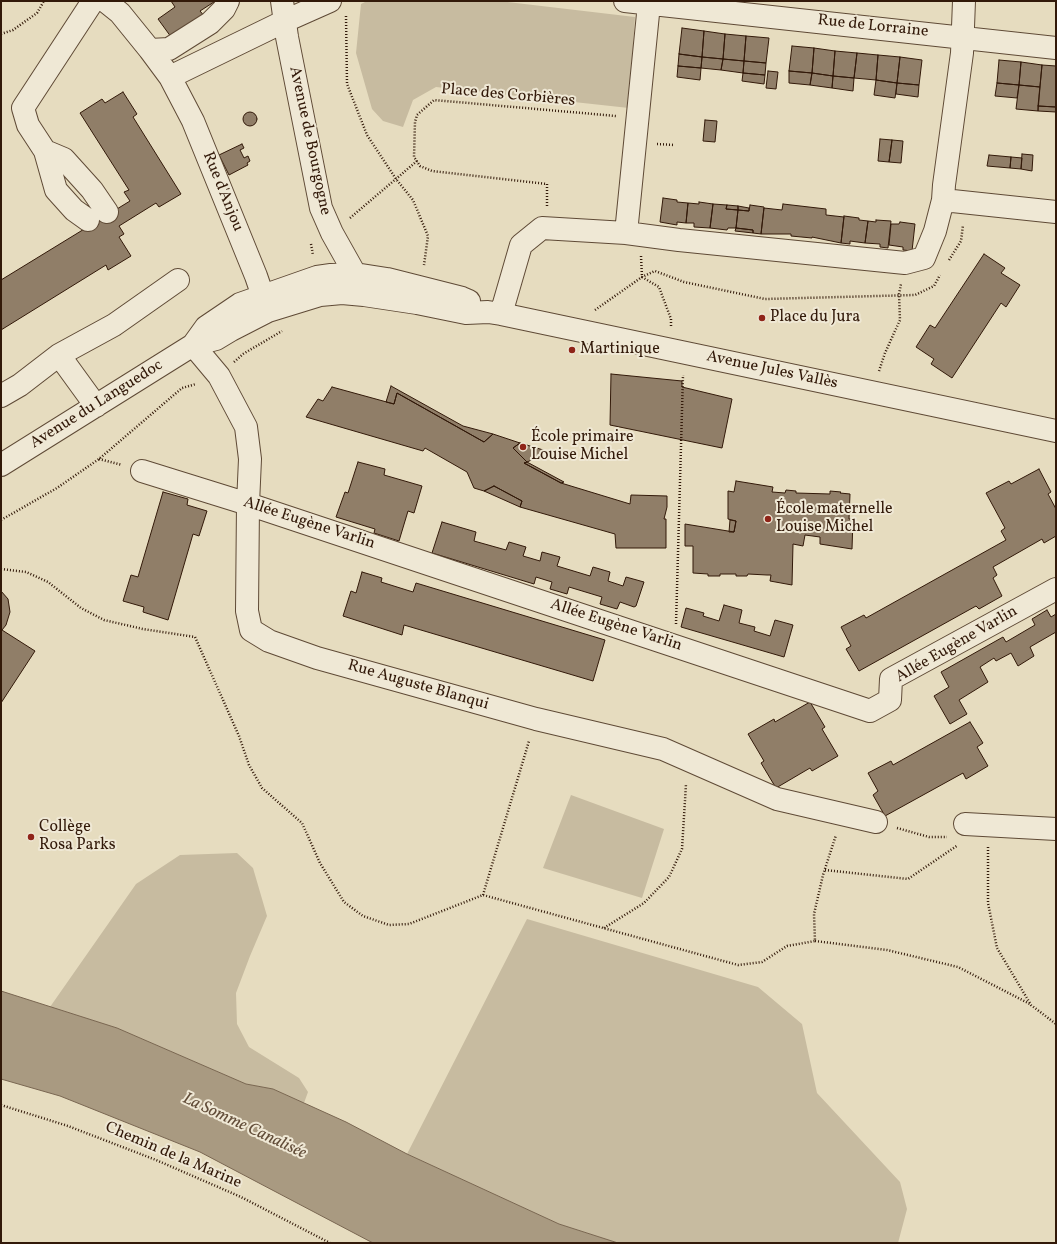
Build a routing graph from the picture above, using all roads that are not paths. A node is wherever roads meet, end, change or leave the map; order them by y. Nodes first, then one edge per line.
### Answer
1 (93, 1) edge
2 (228, 1) edge
3 (625, 1) edge
4 (964, 1) edge
5 (649, 4) junction
6 (118, 5) edge
7 (338, 5) edge
8 (690, 5) edge
9 (284, 11) edge
10 (962, 37) junction
11 (1056, 48) edge
12 (150, 50) junction
13 (170, 76) junction
14 (943, 200) junction
15 (1056, 212) edge
16 (98, 216) dead end
17 (626, 233) junction
18 (355, 274) junction
19 (178, 280) dead end
20 (319, 286) junction
21 (266, 303) junction
22 (494, 313) junction
23 (193, 345) junction
24 (59, 355) junction
25 (1, 396) edge
26 (96, 406) junction
27 (1056, 431) edge
28 (1, 465) edge
29 (142, 471) dead end
30 (248, 504) junction
31 (1056, 589) edge
32 (876, 822) road end
33 (965, 824) road end
34 (1056, 829) edge

1 - 16 street
2 - 12 street
3 - 5 street, Rue de Lorraine
4 - 10 street
5 - 8 street, Rue de Lorraine
5 - 17 street
6 - 12 street, Rue d'Anjou
7 - 9 street
8 - 10 street, Rue de Lorraine
9 - 13 street
9 - 18 street, Avenue de Bourgogne
10 - 11 street, Rue de Lorraine
10 - 14 street
12 - 13 street, Rue d'Anjou
13 - 21 street, Rue d'Anjou
14 - 15 street
14 - 17 street
17 - 22 street
18 - 20 street, Avenue Jules Vallès
18 - 22 street, Avenue Jules Vallès
19 - 24 street
20 - 21 street, Avenue du Languedoc
20 - 22 street, Avenue Jules Vallès
21 - 23 street, Avenue du Languedoc
22 - 27 street, Avenue Jules Vallès
23 - 26 street, Avenue du Languedoc
23 - 30 street, Rue Auguste Blanqui
24 - 25 street
24 - 26 street
26 - 28 street, Avenue du Languedoc
29 - 30 street, Allée Eugène Varlin
30 - 31 street, Allée Eugène Varlin
30 - 32 street, Rue Auguste Blanqui
33 - 34 street

